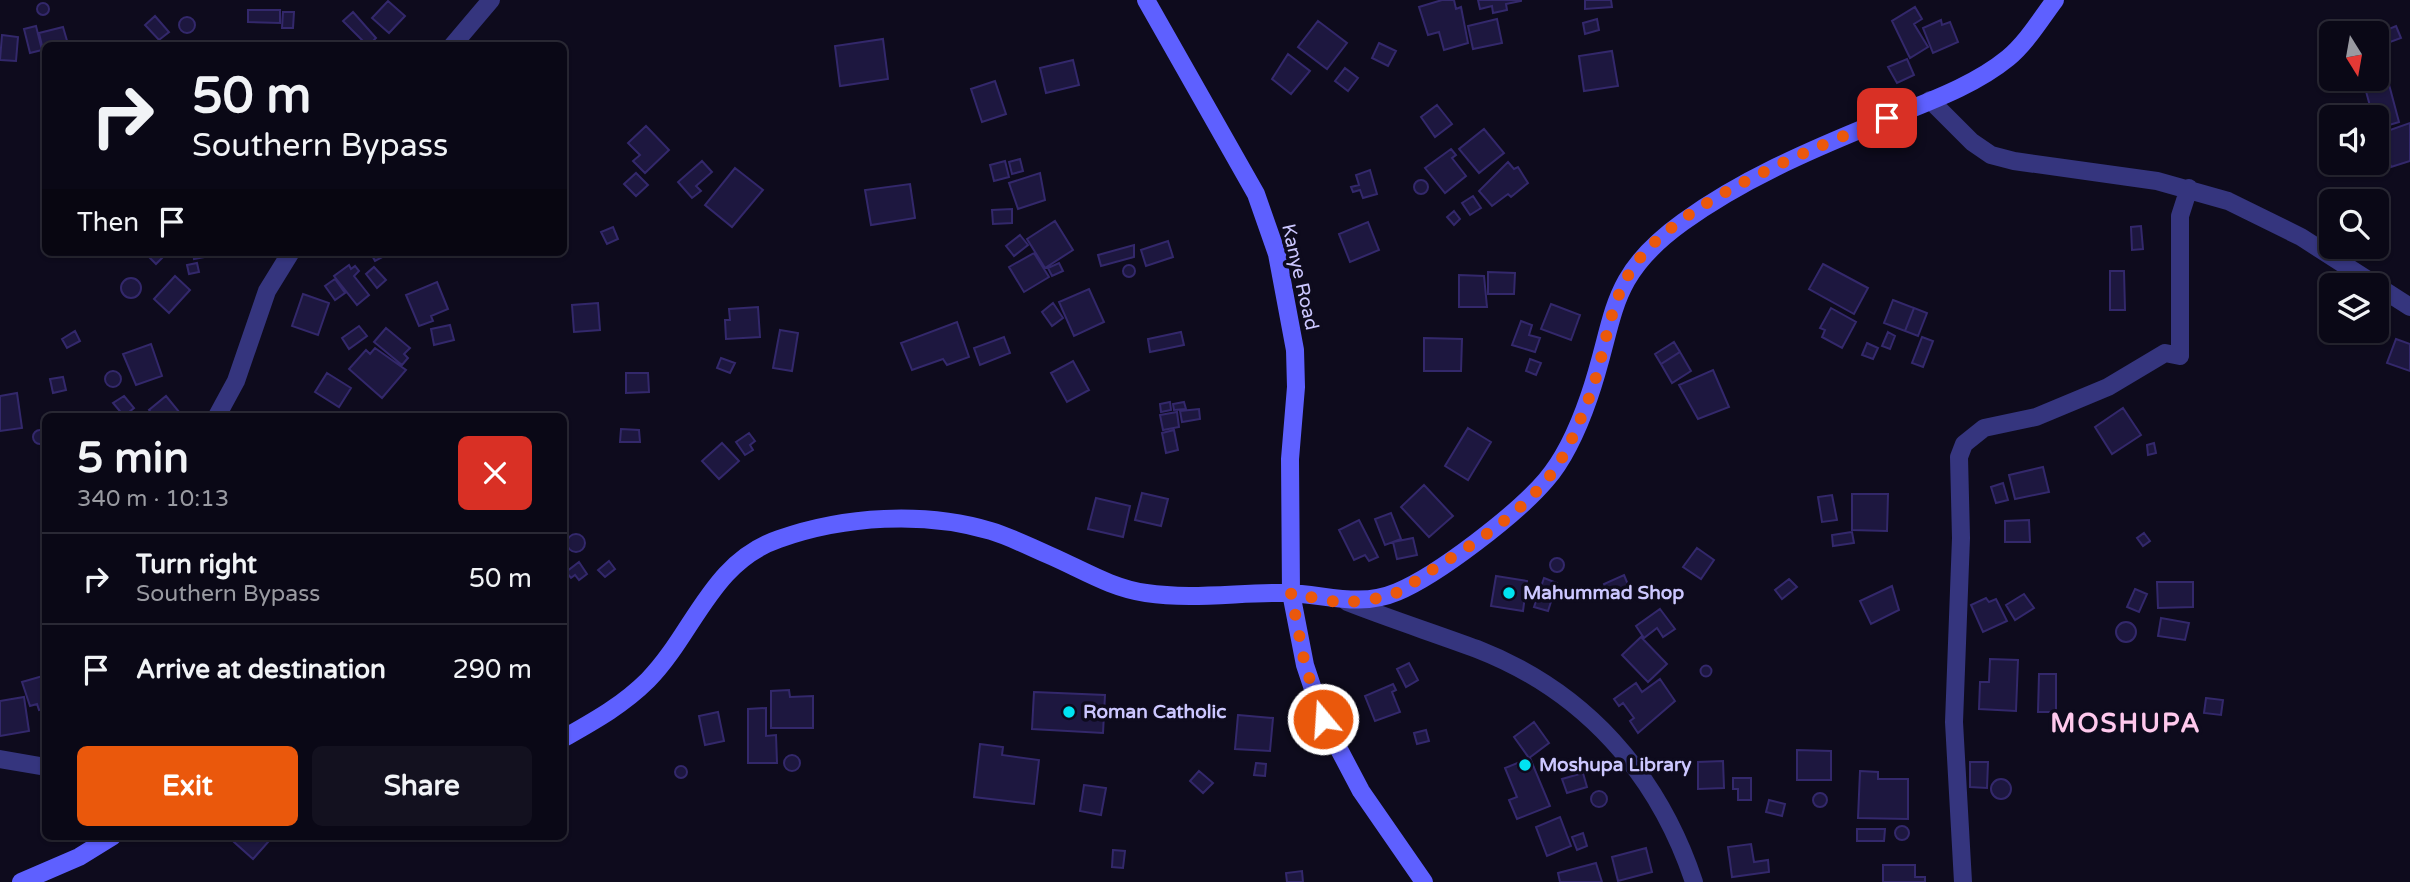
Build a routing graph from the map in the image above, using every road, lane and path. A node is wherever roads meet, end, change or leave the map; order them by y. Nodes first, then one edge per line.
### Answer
1 (491, 0) edge
2 (1146, 0) edge
3 (2055, 0) edge
4 (455, 42) edge
5 (1930, 100) junction
6 (2189, 188) junction
7 (289, 256) edge
8 (2410, 307) edge
9 (219, 413) edge
10 (1291, 593) junction
11 (1347, 602) junction
12 (567, 736) edge
13 (0, 759) edge
14 (42, 766) edge
15 (107, 840) edge
16 (21, 882) edge
17 (1424, 882) edge
18 (1694, 882) edge
19 (1962, 882) edge

1 - 4 street
2 - 10 street, Kanye Road
3 - 5 street
5 - 6 street
5 - 11 street
6 - 8 street
6 - 19 street
7 - 9 street
10 - 11 street
10 - 12 street
10 - 17 street, Kanye Road
11 - 18 street
13 - 14 street
15 - 16 street

